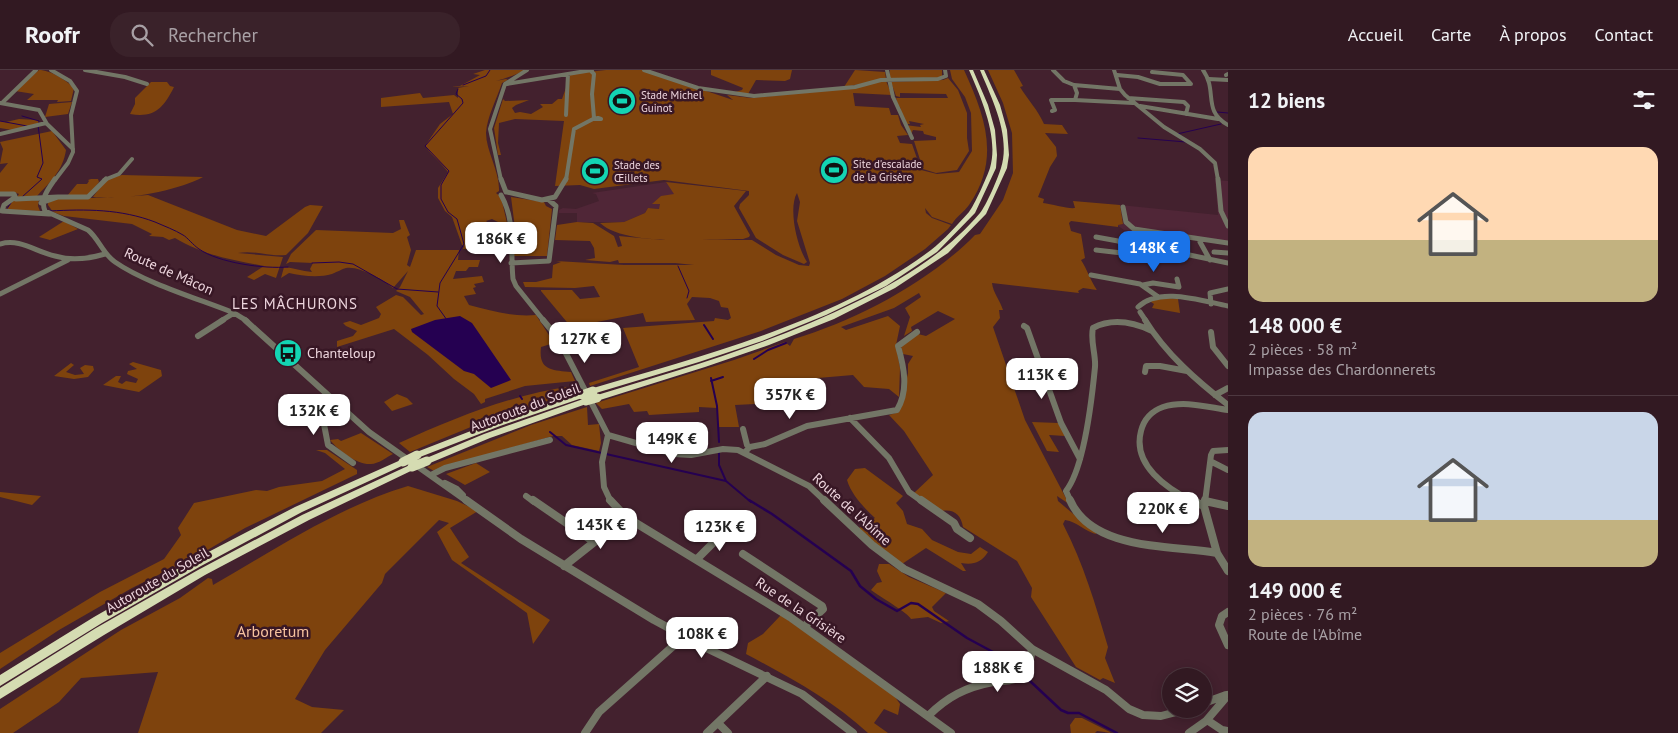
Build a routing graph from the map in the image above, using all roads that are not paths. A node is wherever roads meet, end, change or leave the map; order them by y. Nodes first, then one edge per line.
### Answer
1 (36, 70) edge
2 (51, 70) edge
3 (85, 70) edge
4 (527, 70) edge
5 (591, 70) edge
6 (644, 70) edge
7 (887, 70) edge
8 (945, 70) edge
9 (971, 70) edge
10 (982, 70) edge
11 (1052, 70) edge
12 (1114, 70) edge
13 (1182, 70) edge
14 (1203, 70) edge
15 (1152, 72) dead end
16 (568, 74) junction
17 (1117, 75) junction
18 (1183, 75) junction
19 (1209, 79) junction
20 (888, 80) junction
21 (1228, 80) edge
22 (147, 84) dead end
23 (505, 84) junction
24 (1074, 85) junction
25 (1120, 89) junction
26 (1128, 98) junction
27 (1075, 100) junction
28 (1, 102) edge
29 (1134, 103) junction
30 (1138, 106) junction
31 (1052, 111) dead end
32 (1186, 114) junction
33 (566, 115) dead end
34 (1218, 119) junction
35 (46, 123) junction
36 (1228, 125) edge
37 (0, 134) edge
38 (912, 138) dead end
39 (73, 149) junction
40 (132, 159) dead end
41 (505, 193) junction
42 (0, 194) edge
43 (1219, 194) junction
44 (1228, 195) edge
45 (14, 198) junction
46 (42, 200) junction
47 (549, 200) junction
48 (1123, 207) dead end
49 (1, 209) edge
50 (47, 212) junction
51 (1228, 226) edge
52 (1151, 236) dead end
53 (1096, 237) dead end
54 (1200, 242) dead end
55 (1228, 242) edge
56 (0, 244) edge
57 (1121, 245) junction
58 (1158, 249) junction
59 (1096, 250) dead end
60 (1214, 252) dead end
61 (1228, 253) edge
62 (105, 254) junction
63 (68, 260) junction
64 (1210, 260) junction
65 (511, 263) junction
66 (1228, 263) edge
67 (1091, 275) dead end
68 (1177, 279) dead end
69 (1143, 285) junction
70 (1228, 289) edge
71 (0, 294) edge
72 (1156, 296) junction
73 (1211, 304) junction
74 (1228, 306) edge
75 (536, 309) joint
76 (234, 313) junction
77 (1024, 326) dead end
78 (1152, 331) junction
79 (917, 332) dead end
80 (1211, 332) dead end
81 (198, 336) dead end
82 (1228, 366) edge
83 (1188, 371) junction
84 (1145, 372) dead end
85 (1228, 388) edge
86 (595, 394) junction
87 (1215, 395) junction
88 (584, 398) junction
89 (338, 405) junction
90 (1228, 405) edge
91 (1228, 410) edge
92 (850, 418) junction
93 (743, 428) dead end
94 (608, 435) junction
95 (550, 440) dead end
96 (748, 450) junction
97 (1228, 450) edge
98 (1080, 459) junction
99 (411, 462) junction
100 (1212, 462) junction
101 (353, 463) dead end
102 (1228, 470) edge
103 (431, 475) junction
104 (526, 496) dead end
105 (1204, 504) junction
106 (1228, 506) edge
107 (626, 517) junction
108 (718, 534) dead end
109 (970, 538) dead end
110 (594, 542) junction
111 (1217, 553) junction
112 (743, 554) dead end
113 (697, 559) junction
114 (564, 566) junction
115 (1228, 571) edge
116 (1228, 612) edge
117 (804, 627) junction
118 (683, 635) junction
119 (1228, 645) edge
120 (1032, 649) junction
121 (767, 676) junction
122 (0, 680) edge
123 (0, 694) edge
124 (1228, 694) edge
125 (1212, 700) edge
126 (928, 716) junction
127 (1162, 716) edge
128 (1207, 720) junction
129 (718, 722) junction
130 (1228, 731) edge
131 (585, 733) edge
132 (707, 733) edge
133 (728, 733) edge
134 (853, 733) edge
135 (951, 733) edge
136 (1189, 733) edge

1 - 28 street
2 - 39 street
3 - 22 street
4 - 23 street
5 - 16 street
5 - 47 street
6 - 20 street
7 - 20 street
8 - 20 street
9 - 86 highway, Autoroute du Soleil
10 - 86 highway, Autoroute du Soleil
11 - 24 street
12 - 17 street
13 - 18 street
14 - 19 street
15 - 18 street
16 - 23 street
16 - 33 street
17 - 18 street
17 - 25 street
19 - 21 street
19 - 34 street
20 - 38 street
23 - 41 street
24 - 25 street
24 - 27 street
25 - 26 street
26 - 29 street
26 - 32 street
27 - 29 street
27 - 31 street
28 - 35 street
29 - 30 street
30 - 32 street
30 - 43 street
32 - 34 street
34 - 36 street
35 - 37 street
35 - 39 street
39 - 46 street
40 - 46 street
41 - 47 street
41 - 65 street
42 - 45 street
43 - 44 street
43 - 51 street
45 - 46 street
45 - 49 street
46 - 50 street
47 - 65 street
48 - 55 street
49 - 50 street, Route de Mâcon
50 - 62 street, Route de Mâcon
52 - 58 street
53 - 57 street
54 - 64 street
56 - 63 street
57 - 58 street
57 - 59 street
58 - 64 street
60 - 61 street
62 - 63 street
62 - 76 street, Route de Mâcon
63 - 71 street
64 - 66 street
65 - 75 street
67 - 69 street
68 - 69 street
69 - 72 street
70 - 73 street
72 - 73 street
72 - 78 street
73 - 74 street
75 - 94 street
76 - 81 street
76 - 89 street, Route de Mâcon
77 - 98 street
78 - 83 street
78 - 98 street
79 - 92 street
80 - 82 street
83 - 84 street
83 - 87 street
85 - 87 street
86 - 88 highway, Autoroute du Soleil, bridge
87 - 90 street
88 - 99 highway, Autoroute du Soleil
88 - 99 highway, Autoroute du Soleil, bridge
89 - 99 street, Route de Mâcon
89 - 101 street
91 - 105 street
92 - 96 street
92 - 109 street
93 - 96 street
94 - 96 street, Route de l'Abîme
94 - 107 street, Rue de la Grisière
95 - 103 street
96 - 120 street, Route de l'Abîme
97 - 100 street
98 - 111 street
99 - 103 street, Route de Mâcon
99 - 122 highway, Autoroute du Soleil
99 - 123 highway, Autoroute du Soleil
100 - 102 street
100 - 105 street
103 - 114 street, Route de Mâcon
104 - 110 street
105 - 106 street
105 - 111 street
107 - 110 street
107 - 113 street, Rue de la Grisière
108 - 113 street
110 - 114 street
111 - 115 street
112 - 117 street
113 - 117 street, Rue de la Grisière
114 - 118 street, Route de Mâcon
116 - 119 street
117 - 126 street, Rue de la Grisière
118 - 121 street, Route de Mâcon
118 - 131 street
120 - 126 street
120 - 127 street, Route de l'Abîme
121 - 129 street
121 - 134 street, Route de Mâcon
124 - 125 street
124 - 128 street
126 - 135 street, Rue de la Grisière
128 - 130 street
128 - 136 street
129 - 132 street
129 - 133 street

